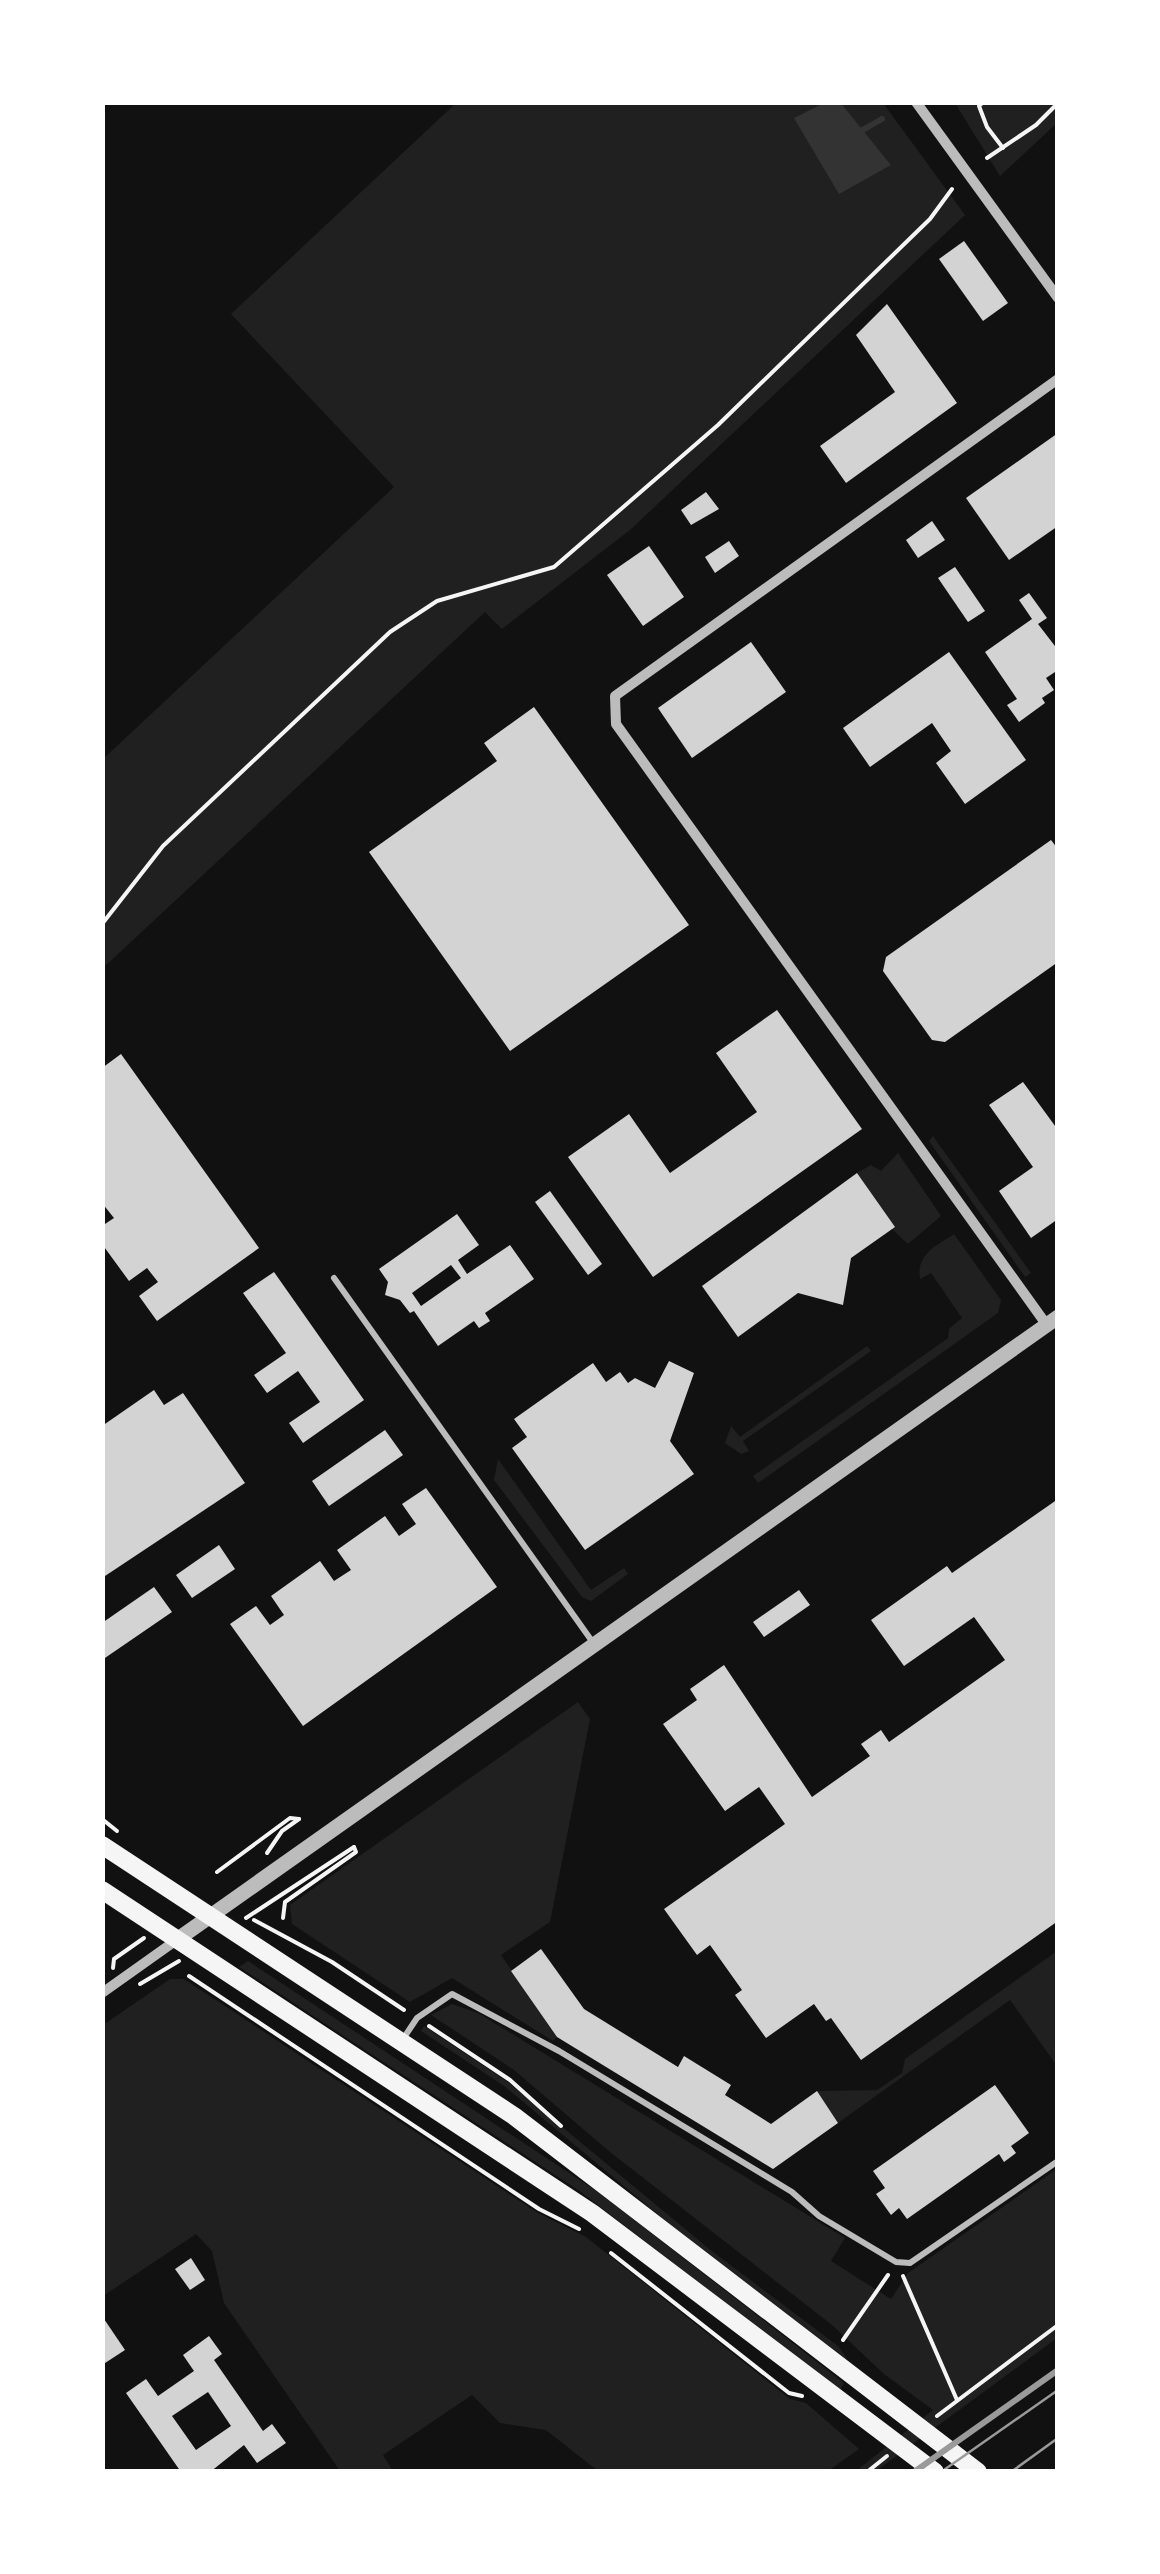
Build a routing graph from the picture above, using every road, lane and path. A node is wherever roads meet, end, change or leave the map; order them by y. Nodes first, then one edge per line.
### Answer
1 (916, 102) edge
2 (983, 102) edge
3 (1058, 102) edge
4 (1002, 148) junction
5 (987, 158) dead end
6 (952, 189) dead end
7 (1058, 298) edge
8 (1058, 379) edge
9 (102, 924) edge
10 (334, 1278) dead end
11 (1052, 1320) edge
12 (595, 1644) junction
13 (102, 1845) edge
14 (253, 1864) dead end
15 (217, 1872) dead end
16 (102, 1890) edge
17 (212, 1915) junction
18 (248, 1917) dead end
19 (283, 1918) dead end
20 (276, 1932) dead end
21 (286, 1938) dead end
22 (178, 1939) junction
23 (189, 1976) dead end
24 (102, 1993) edge
25 (248, 2002) dead end
26 (402, 2040) junction
27 (1058, 2162) edge
28 (678, 2244) junction
29 (603, 2246) dead end
30 (612, 2246) dead end
31 (896, 2262) junction
32 (697, 2296) junction
33 (1058, 2325) edge
34 (843, 2340) dead end
35 (793, 2388) dead end
36 (803, 2396) dead end
37 (957, 2400) junction
38 (928, 2424) dead end
39 (898, 2447) dead end
40 (867, 2472) edge
41 (936, 2472) edge
42 (978, 2472) edge

1 - 7 street
2 - 4 path
3 - 4 path
4 - 5 path
6 - 9 path
8 - 11 street
10 - 12 lane
11 - 12 street
12 - 17 street
13 - 17 main road
14 - 15 path
16 - 22 main road
17 - 22 street
17 - 26 main road
18 - 19 path
20 - 21 path
22 - 24 street
22 - 32 main road
23 - 25 path
26 - 28 main road
26 - 31 lane
27 - 31 lane
28 - 32 main road
28 - 42 main road
29 - 36 path
30 - 35 path
31 - 34 path
31 - 37 path
32 - 41 main road
33 - 37 path
37 - 38 path
39 - 40 path

